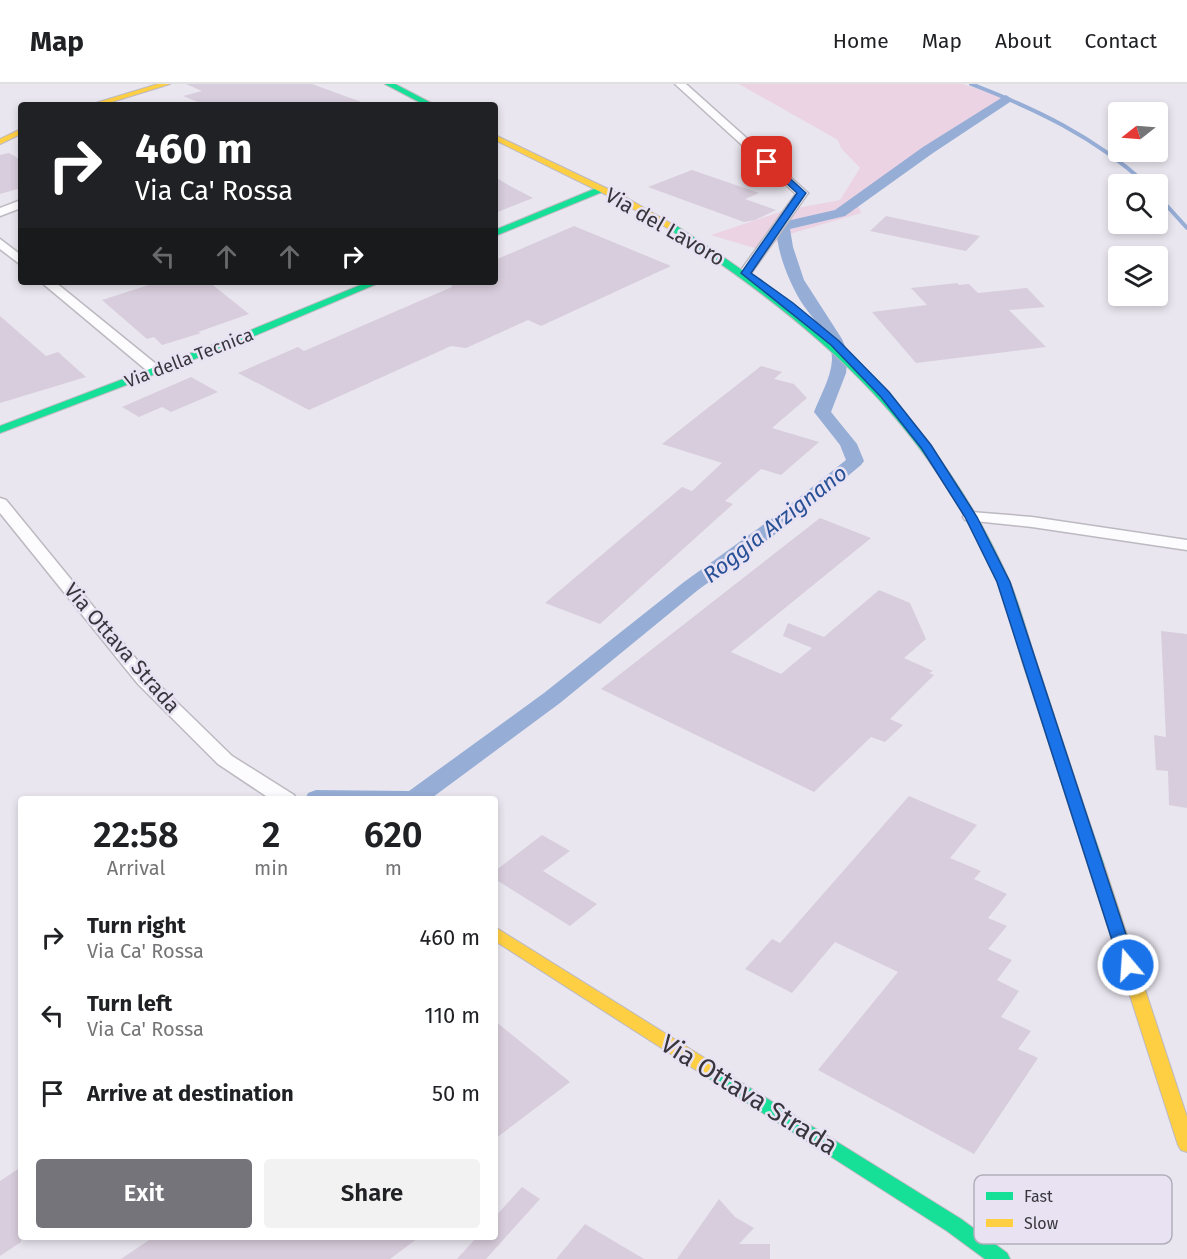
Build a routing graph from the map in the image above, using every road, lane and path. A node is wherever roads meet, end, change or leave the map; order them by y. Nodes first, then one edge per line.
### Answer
1 (166, 84) edge
2 (389, 84) edge
3 (680, 84) edge
4 (103, 102) edge
5 (424, 102) edge
6 (18, 132) edge
7 (498, 139) edge
8 (0, 141) edge
9 (599, 190) junction
10 (18, 205) edge
11 (0, 212) edge
12 (498, 232) edge
13 (0, 243) edge
14 (18, 258) edge
15 (745, 273) junction
16 (51, 285) edge
17 (369, 285) edge
18 (156, 371) junction
19 (0, 430) edge
20 (0, 503) edge
21 (971, 517) junction
22 (1187, 544) edge
23 (281, 796) edge
24 (498, 935) edge
25 (1187, 1145) edge
26 (974, 1240) edge
27 (980, 1244) edge
28 (1000, 1259) edge

1 - 4 street
2 - 5 street
3 - 15 street
6 - 8 street
7 - 9 street, Via del Lavoro
9 - 12 street
9 - 15 street, Via del Lavoro
10 - 11 street
13 - 14 street
15 - 21 street, Via del Lavoro
16 - 18 street
17 - 18 street, Via della Tecnica
18 - 19 street, Via della Tecnica
20 - 23 street, Via Ottava Strada
21 - 22 street
21 - 25 street, Via del Lavoro
24 - 26 street, Via Ottava Strada
27 - 28 street, Via Ottava Strada

